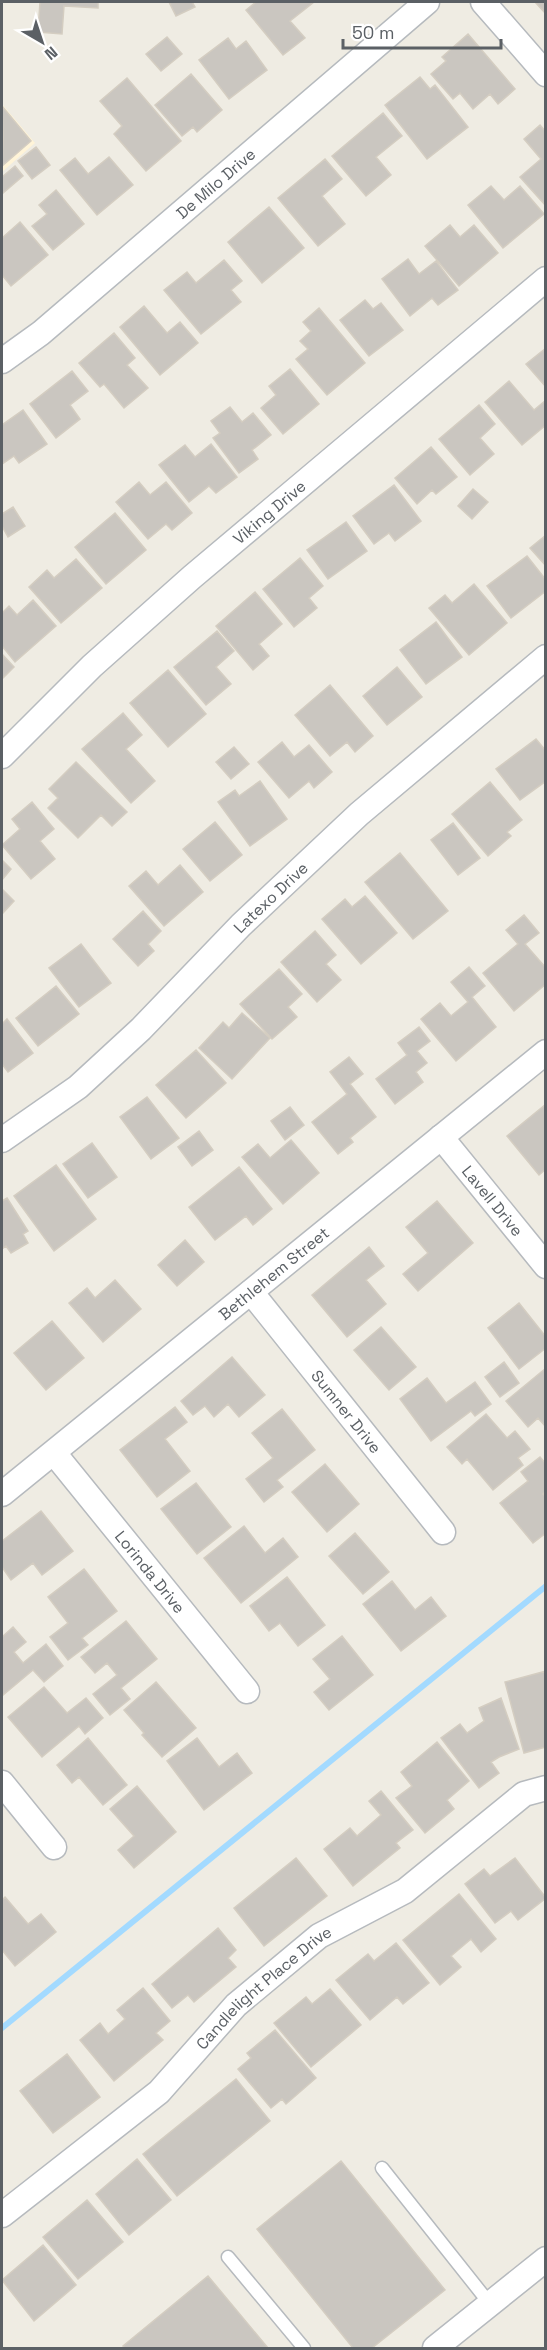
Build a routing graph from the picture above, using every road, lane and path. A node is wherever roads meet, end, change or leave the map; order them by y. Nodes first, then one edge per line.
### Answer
1 (426, 2) edge
2 (483, 2) edge
3 (546, 74) edge
4 (546, 279) edge
5 (2, 361) edge
6 (546, 657) edge
7 (2, 756) edge
8 (546, 1052) edge
9 (441, 1137) junction
10 (2, 1140) edge
11 (546, 1266) edge
12 (251, 1292) junction
13 (54, 1453) junction
14 (2, 1494) edge
15 (443, 1532) dead end
16 (247, 1691) dead end
17 (2, 1783) edge
18 (546, 1788) edge
19 (54, 1847) dead end
20 (382, 2168) dead end
21 (2, 2215) edge
22 (228, 2257) dead end
23 (546, 2259) edge
24 (490, 2304) junction
25 (304, 2349) edge
26 (435, 2349) edge

1 - 5 street, De Milo Drive
2 - 3 street
4 - 7 street, Viking Drive
6 - 10 street, Latexo Drive
8 - 9 street, Bethlehem Street
9 - 11 street, Lavell Drive
9 - 12 street, Bethlehem Street
12 - 13 street, Bethlehem Street
12 - 15 street, Sumner Drive
13 - 14 street, Bethlehem Street
13 - 16 street, Lorinda Drive
17 - 19 street
18 - 21 street, Candlelight Place Drive
20 - 24 lane
22 - 25 lane
23 - 24 street
24 - 26 street

